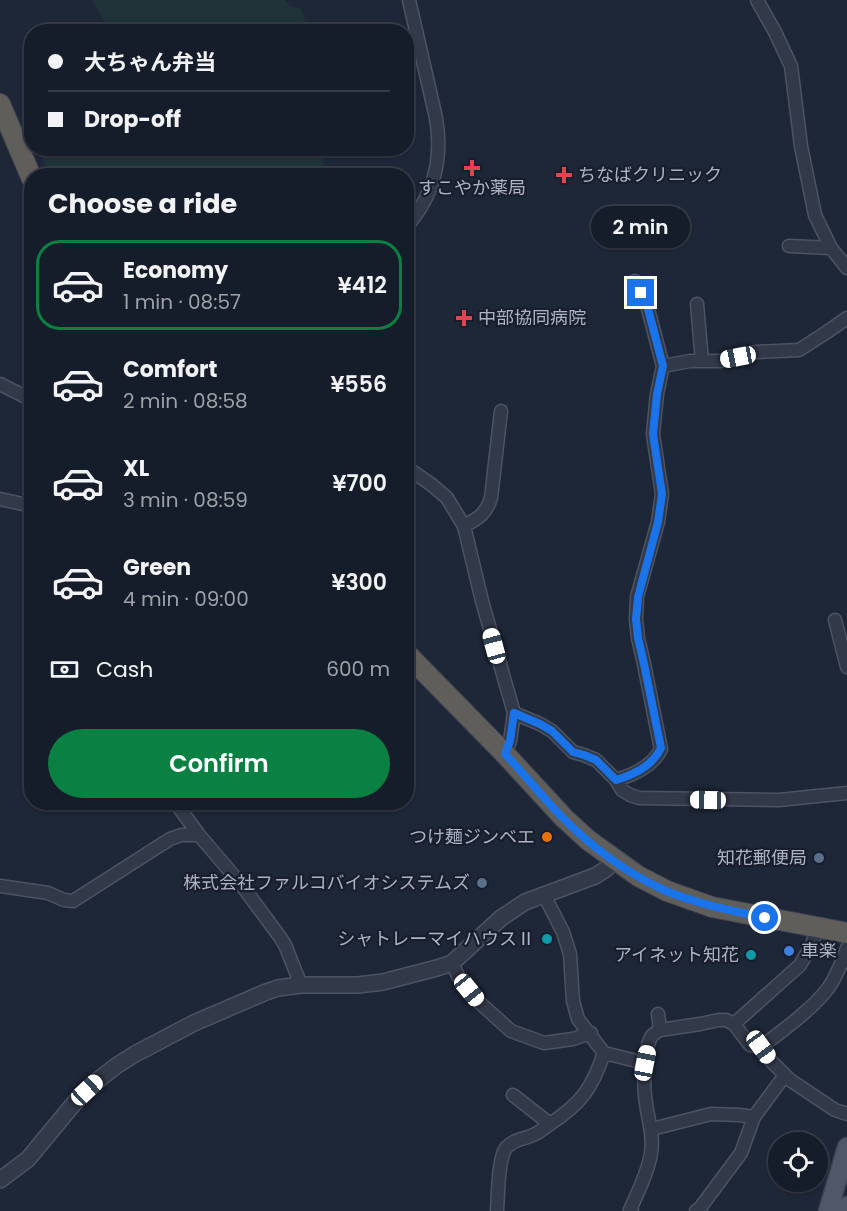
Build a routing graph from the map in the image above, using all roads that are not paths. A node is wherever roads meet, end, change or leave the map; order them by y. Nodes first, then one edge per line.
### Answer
1 (409, 0) edge
2 (757, 0) edge
3 (0, 104) edge
4 (27, 168) edge
5 (414, 217) edge
6 (789, 246) dead end
7 (831, 248) junction
8 (847, 268) edge
9 (635, 281) dead end
10 (697, 304) dead end
11 (847, 318) edge
12 (702, 361) junction
13 (663, 366) junction
14 (0, 384) edge
15 (24, 396) edge
16 (501, 411) dead end
17 (414, 473) edge
18 (0, 499) edge
19 (24, 504) edge
20 (464, 526) junction
21 (835, 620) dead end
22 (414, 661) edge
23 (847, 667) edge
24 (514, 713) junction
25 (505, 754) junction
26 (616, 780) junction
27 (847, 793) edge
28 (181, 810) edge
29 (199, 835) junction
30 (614, 860) junction
31 (0, 886) edge
32 (544, 895) junction
33 (817, 928) junction
34 (847, 933) edge
35 (847, 948) edge
36 (452, 963) junction
37 (301, 985) junction
38 (658, 1014) dead end
39 (734, 1024) junction
40 (660, 1030) junction
41 (591, 1033) junction
42 (761, 1047) junction
43 (604, 1053) junction
44 (645, 1063) junction
45 (784, 1075) junction
46 (513, 1095) dead end
47 (847, 1114) edge
48 (754, 1117) junction
49 (550, 1124) junction
50 (652, 1129) junction
51 (847, 1147) edge
52 (0, 1180) edge
53 (847, 1206) edge
54 (497, 1211) edge
55 (632, 1211) edge
56 (696, 1211) edge
57 (828, 1211) edge
58 (846, 1211) edge

1 - 5 street
2 - 7 street
3 - 4 highway
6 - 7 street
7 - 8 street
9 - 13 street
10 - 12 street
11 - 12 street
12 - 13 street
13 - 26 street
14 - 15 street
16 - 20 street
17 - 20 street
18 - 19 street
20 - 24 street
21 - 23 street
22 - 25 highway
24 - 25 street
24 - 26 street
25 - 30 highway
26 - 27 street
28 - 29 street
29 - 31 street
29 - 37 street
30 - 32 street
30 - 33 highway
32 - 36 street
32 - 41 street
33 - 34 highway
33 - 39 street
35 - 42 street
36 - 37 street
36 - 41 street
37 - 52 street
38 - 40 street
39 - 40 street
39 - 42 street
40 - 44 street
41 - 43 street
42 - 45 street
43 - 44 street
43 - 49 street
44 - 50 street
45 - 47 street
45 - 48 street
46 - 49 street
48 - 50 street
48 - 56 street
49 - 54 street
50 - 55 street
51 - 57 main road
53 - 58 main road

